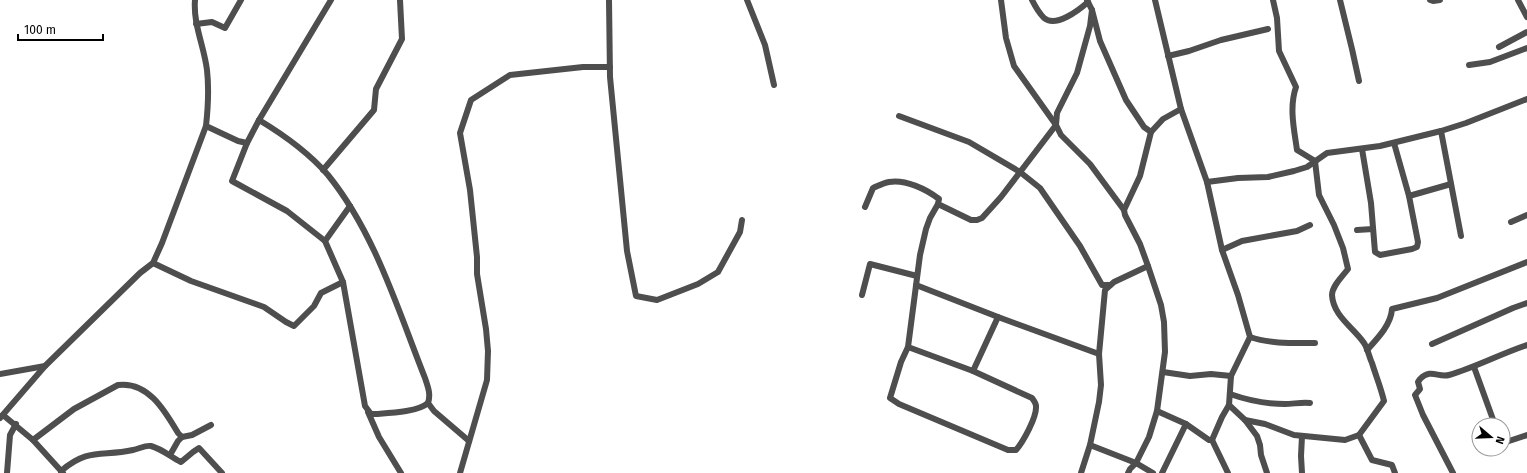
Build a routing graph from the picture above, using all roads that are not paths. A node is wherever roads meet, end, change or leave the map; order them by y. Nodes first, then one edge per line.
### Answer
1 (195, 0) edge
2 (241, 0) edge
3 (331, 0) edge
4 (400, 0) edge
5 (609, 0) edge
6 (747, 0) edge
7 (1001, 0) edge
8 (1032, 0) edge
9 (1155, 0) edge
10 (1274, 0) edge
11 (1340, 0) edge
12 (1430, 0) edge
13 (1440, 0) edge
14 (1518, 0) edge
15 (1088, 1) edge
16 (1092, 10) junction
17 (1527, 17) edge
18 (196, 24) junction
19 (1268, 29) dead end
20 (1527, 32) edge
21 (1500, 47) dead end
22 (1527, 48) edge
23 (1168, 56) junction
24 (1469, 65) dead end
25 (610, 67) junction
26 (1359, 81) dead end
27 (774, 85) dead end
28 (1527, 99) edge
29 (1181, 109) junction
30 (899, 116) dead end
31 (259, 120) junction
32 (1056, 125) junction
33 (206, 126) junction
34 (1441, 131) junction
35 (1151, 132) junction
36 (247, 143) junction
37 (1394, 143) junction
38 (1362, 149) junction
39 (1315, 161) junction
40 (323, 170) junction
41 (1020, 172) junction
42 (1207, 182) junction
43 (1451, 184) junction
44 (1409, 196) junction
45 (938, 204) junction
46 (350, 206) junction
47 (865, 207) dead end
48 (1124, 210) junction
49 (1527, 215) edge
50 (742, 220) dead end
51 (1511, 222) dead end
52 (1310, 225) dead end
53 (1373, 229) junction
54 (1357, 230) dead end
55 (1461, 236) dead end
56 (325, 241) junction
57 (1222, 250) junction
58 (1527, 262) edge
59 (152, 263) junction
60 (1148, 266) junction
61 (917, 276) junction
62 (343, 282) junction
63 (916, 285) junction
64 (1110, 285) junction
65 (862, 295) dead end
66 (1527, 303) edge
67 (998, 317) junction
68 (1250, 337) junction
69 (1315, 344) dead end
70 (1432, 344) dead end
71 (1527, 345) edge
72 (908, 347) junction
73 (1367, 350) junction
74 (1100, 354) junction
75 (44, 366) junction
76 (1474, 367) junction
77 (973, 371) junction
78 (1162, 372) junction
79 (0, 374) edge
80 (1231, 376) junction
81 (1230, 394) junction
82 (428, 403) junction
83 (1310, 403) dead end
84 (1229, 405) junction
85 (1157, 411) junction
86 (368, 412) junction
87 (2, 416) edge
88 (1492, 417) edge
89 (1245, 420) junction
90 (16, 424) junction
91 (1186, 424) junction
92 (211, 425) dead end
93 (1358, 435) junction
94 (1527, 435) edge
95 (1302, 436) junction
96 (182, 437) junction
97 (33, 440) junction
98 (1212, 440) junction
99 (1511, 440) edge
100 (469, 441) junction
101 (1090, 445) junction
102 (170, 455) junction
103 (1136, 463) junction
104 (62, 472) edge
105 (7, 473) edge
106 (222, 473) edge
107 (401, 473) edge
108 (460, 473) edge
109 (1081, 473) edge
110 (1128, 473) edge
111 (1153, 473) edge
112 (1162, 473) edge
113 (1228, 473) edge
114 (1267, 473) edge
115 (1302, 473) edge
116 (1395, 473) edge
117 (1453, 473) edge

1 - 18 street
2 - 18 street
3 - 31 street
4 - 40 street
5 - 25 street
6 - 27 street
7 - 32 street
8 - 15 street
9 - 23 street
10 - 39 street
11 - 26 street
12 - 13 street
14 - 17 street
15 - 16 street
16 - 32 street
16 - 35 street
18 - 33 street
19 - 23 street
20 - 21 street
22 - 24 street
23 - 29 street
25 - 50 street
25 - 100 street
28 - 34 street
29 - 35 street
29 - 42 street
30 - 41 street
31 - 36 street
31 - 40 street
32 - 41 street
32 - 48 street
33 - 36 street
33 - 59 street
34 - 37 street
34 - 43 street
35 - 48 street
36 - 56 street
37 - 38 street
37 - 44 street
38 - 39 street
38 - 53 street
39 - 42 street
39 - 73 street
40 - 46 street
41 - 45 street
41 - 64 street
42 - 57 street
43 - 44 street
43 - 55 street
44 - 53 street
45 - 47 street
45 - 61 street
46 - 56 street
46 - 82 street
48 - 60 street
49 - 51 street
52 - 57 street
53 - 54 street
56 - 62 street
57 - 68 street
58 - 73 street
59 - 62 street
59 - 75 street
60 - 64 street
60 - 78 street
61 - 63 street
61 - 65 street
62 - 86 street
63 - 67 street
63 - 72 street
64 - 74 street
66 - 70 street
67 - 74 street
67 - 77 street
68 - 69 street
68 - 80 street
71 - 76 street
72 - 77 street
72 - 77 street
73 - 93 street
74 - 101 street
75 - 79 street
75 - 87 street
76 - 88 street
76 - 117 street
78 - 80 street
78 - 85 street
80 - 81 street
81 - 83 street
81 - 84 street
82 - 86 street
82 - 100 street
84 - 89 street
84 - 98 street
85 - 91 street
85 - 103 street
86 - 107 street
87 - 90 street
89 - 95 street
89 - 114 street
90 - 97 street
90 - 105 street
91 - 98 street
91 - 112 street
92 - 96 street
93 - 95 street
93 - 116 street
94 - 99 street
95 - 115 street
96 - 97 street
96 - 102 street
97 - 104 street
98 - 113 street
100 - 108 street
101 - 103 street
101 - 109 street
102 - 104 street
102 - 106 street
103 - 110 street
103 - 111 street

